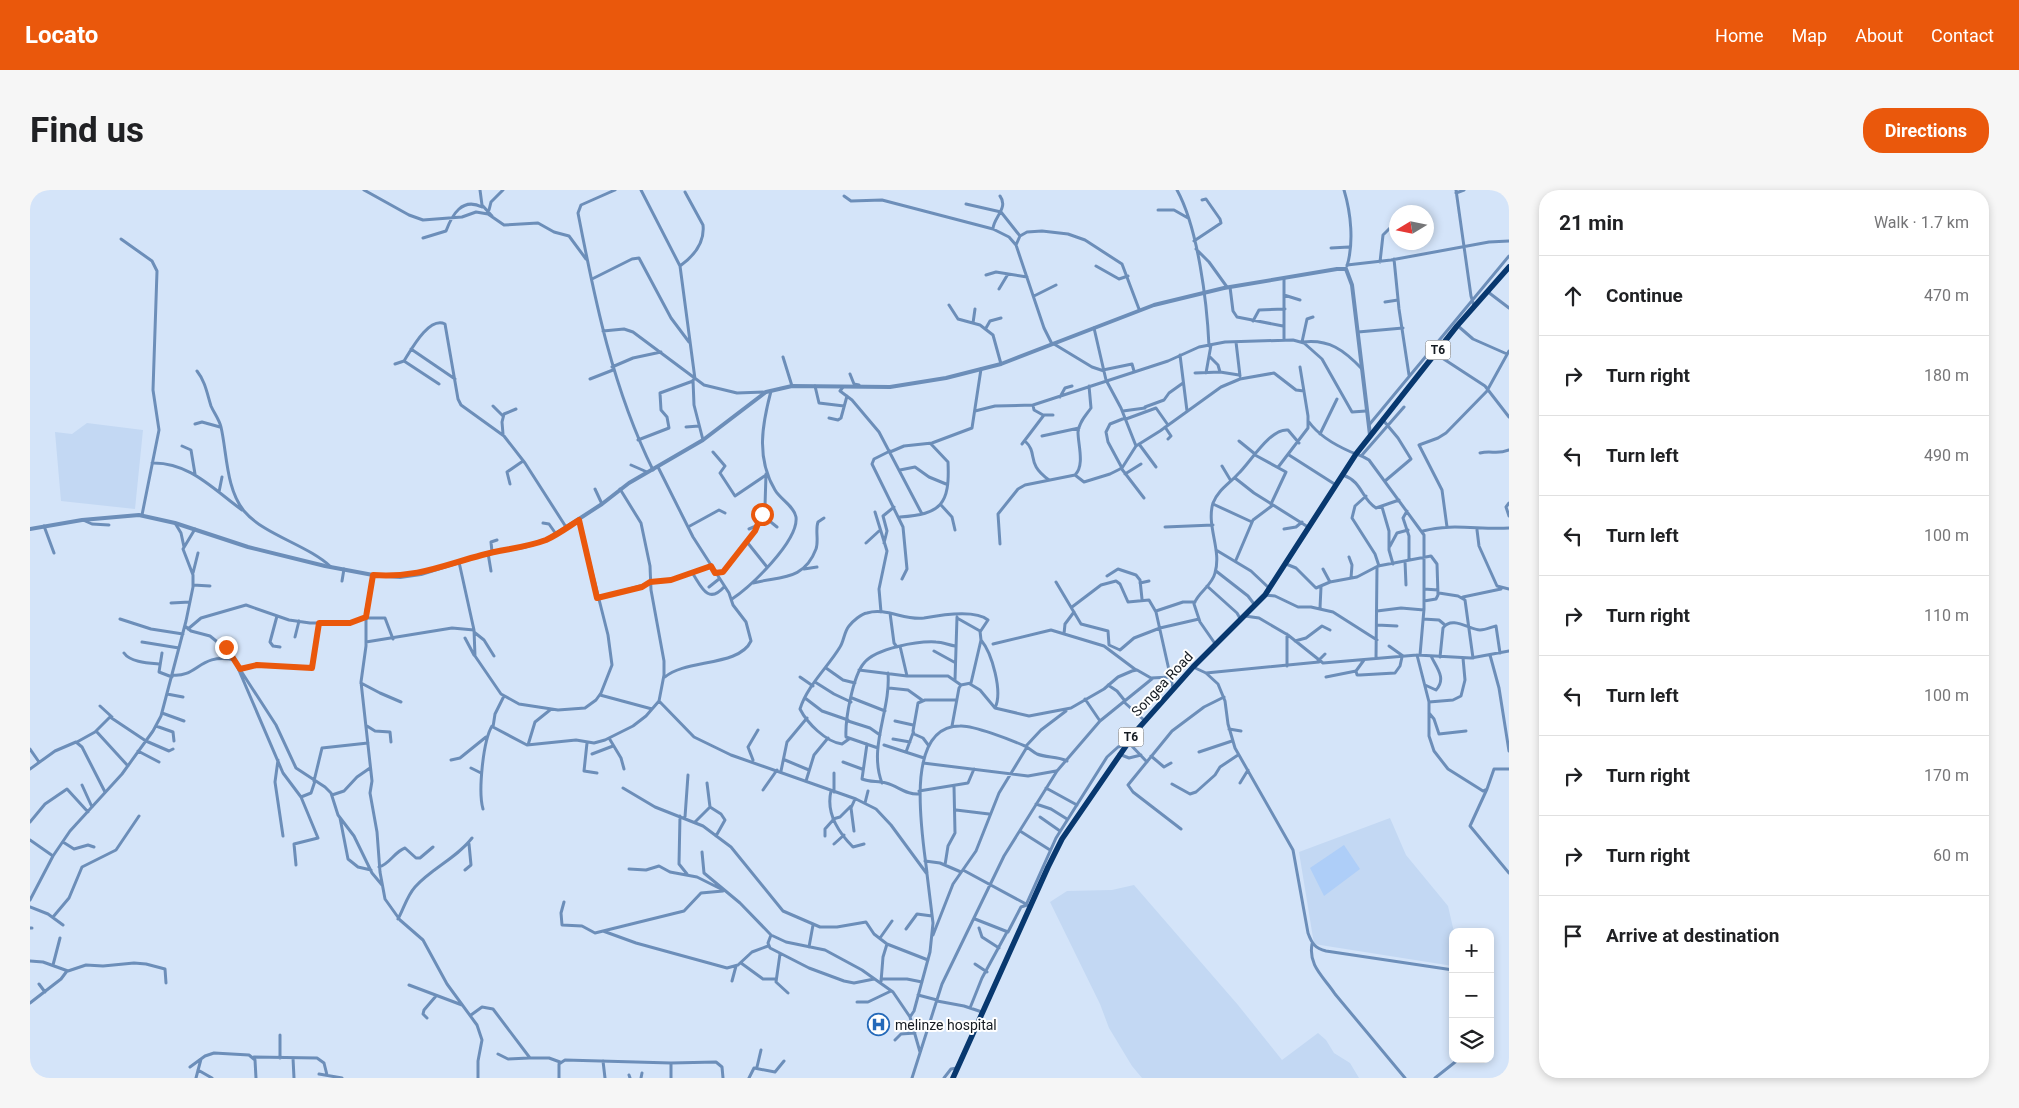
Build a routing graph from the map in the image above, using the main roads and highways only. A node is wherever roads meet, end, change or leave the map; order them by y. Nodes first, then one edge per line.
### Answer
1 (1509, 267) edge
2 (953, 1078) edge

1 - 2 highway, Songea Road / T6

